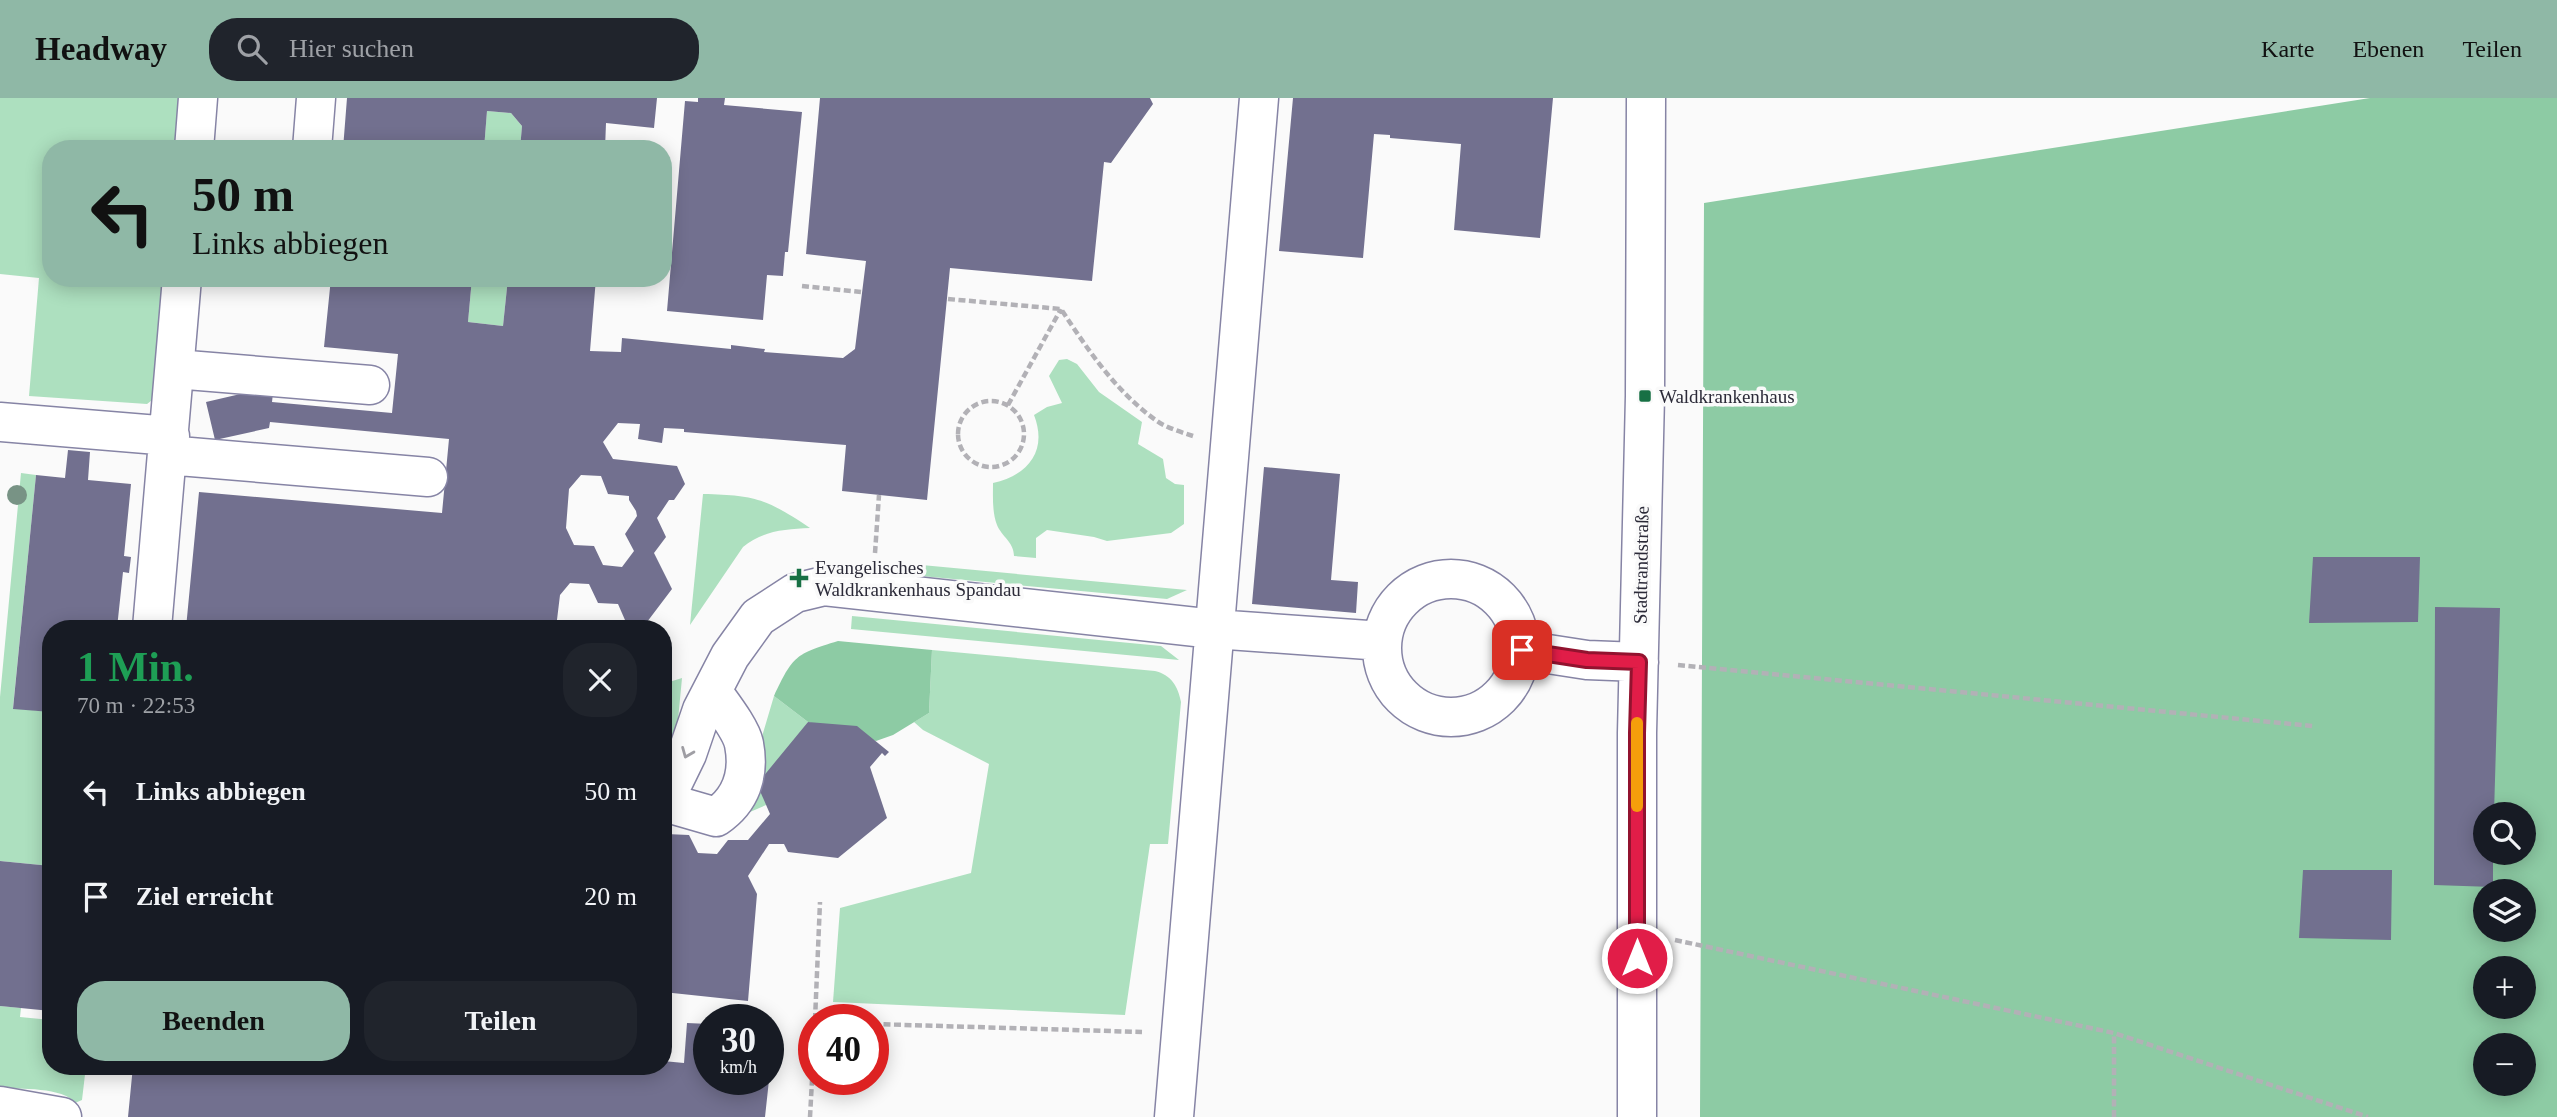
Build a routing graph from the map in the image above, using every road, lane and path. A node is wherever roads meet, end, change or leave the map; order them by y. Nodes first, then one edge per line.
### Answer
1 (198, 98) edge
2 (316, 98) edge
3 (1259, 98) edge
4 (1646, 98) edge
5 (195, 140) edge
6 (313, 140) edge
7 (802, 286) dead end
8 (181, 287) edge
9 (861, 292) dead end
10 (948, 299) dead end
11 (1061, 309) junction
12 (175, 369) junction
13 (370, 386) dead end
14 (1008, 405) junction
15 (0, 422) edge
16 (168, 445) junction
17 (1229, 450) junction
18 (428, 477) dead end
19 (879, 495) dead end
20 (872, 592) junction
21 (153, 620) edge
22 (1214, 629) junction
23 (1382, 641) junction
24 (1522, 650) junction
25 (1639, 662) junction
26 (712, 691) dead end
27 (2313, 726) dead end
28 (820, 902) dead end
29 (1637, 932) junction
30 (816, 1004) edge
31 (889, 1024) edge
32 (1181, 1033) junction
33 (2114, 1033) junction
34 (811, 1095) edge
35 (0, 1106) edge
36 (62, 1117) edge
37 (810, 1117) edge
38 (1174, 1117) edge
39 (1637, 1117) edge
40 (2114, 1117) edge
41 (2368, 1117) edge

1 - 5 street
2 - 6 street
3 - 17 street
4 - 25 street, Stadtrandstraße
7 - 9 path
8 - 12 street
10 - 11 path
11 - 14 path
11 - 17 path
12 - 13 street
12 - 16 street
14 - 14 path
15 - 16 street
16 - 18 street
16 - 21 street
17 - 22 street
19 - 20 path
20 - 22 street
20 - 26 street
22 - 23 street
22 - 32 street
23 - 24 street
23 - 24 street
24 - 25 street
25 - 27 path
25 - 29 street, Stadtrandstraße
28 - 30 path
29 - 33 path
29 - 39 street, Stadtrandstraße
31 - 32 path
32 - 38 street
33 - 40 path
33 - 41 path
34 - 37 path
35 - 36 street

